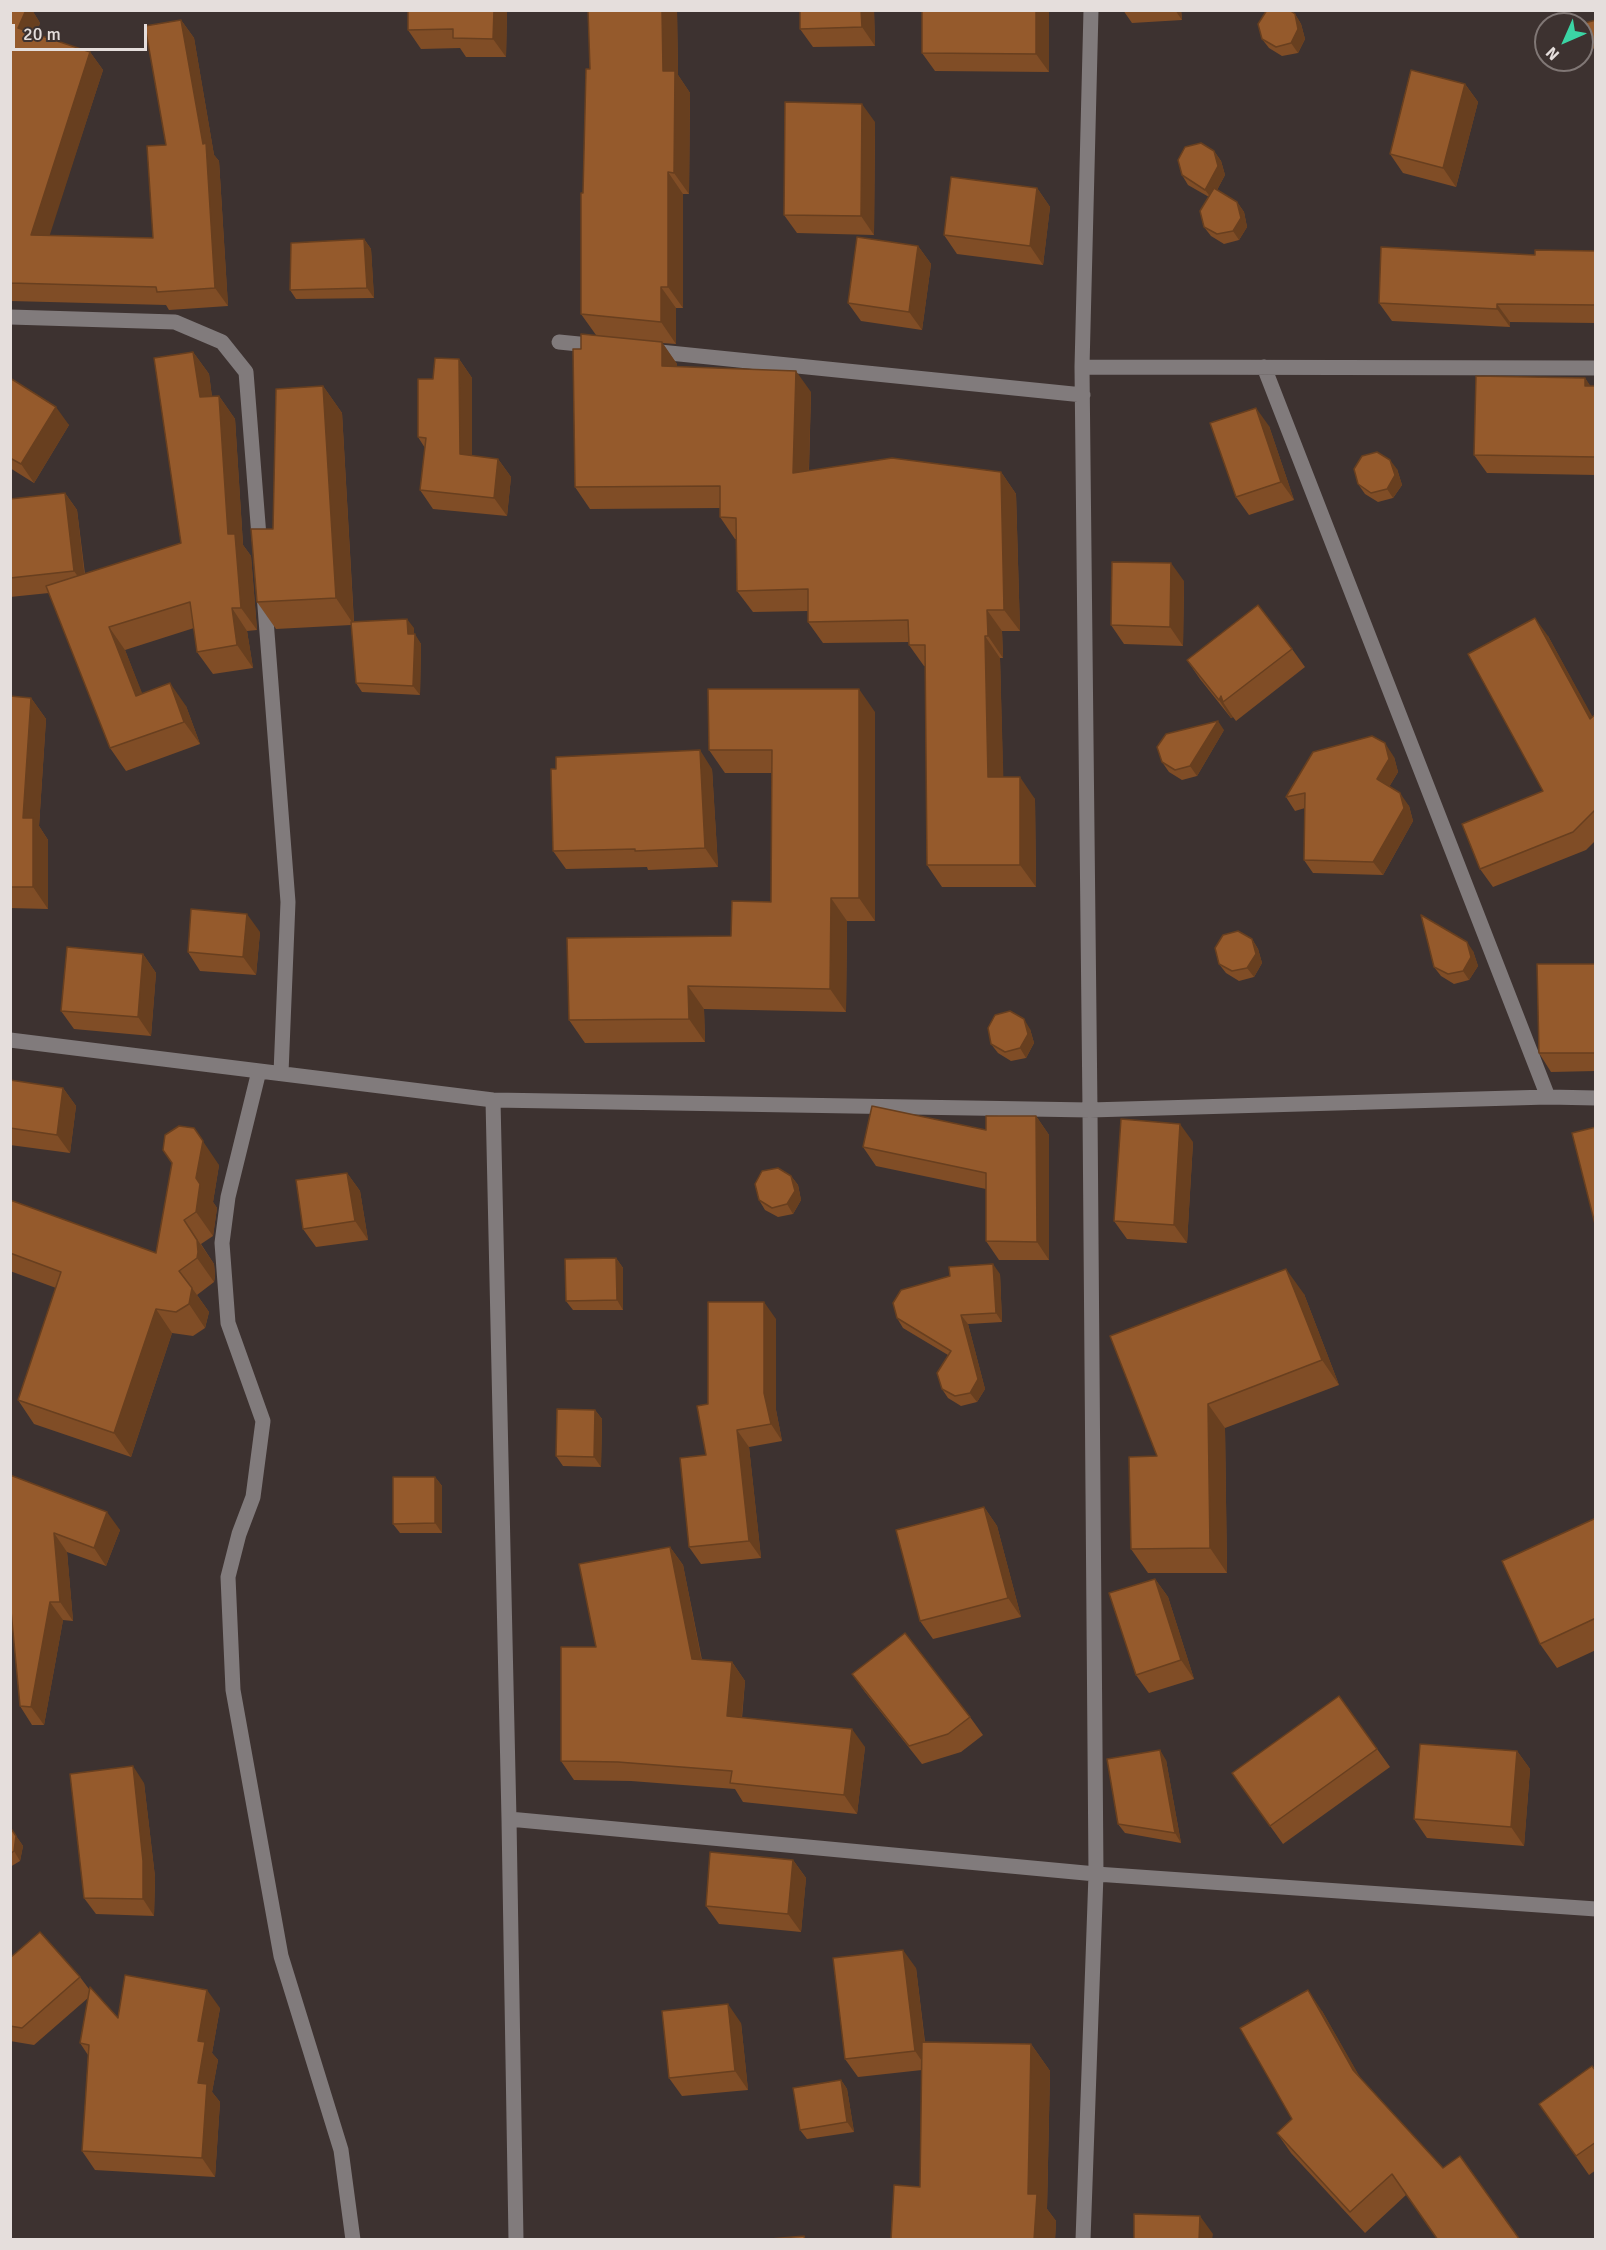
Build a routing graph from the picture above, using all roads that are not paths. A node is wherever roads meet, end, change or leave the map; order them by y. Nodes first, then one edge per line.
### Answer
1 (1091, 10) edge
2 (10, 317) edge
3 (559, 342) dead end
4 (1082, 367) junction
5 (1264, 367) junction
6 (1596, 368) edge
7 (1083, 395) junction
8 (261, 560) edge
9 (263, 584) edge
10 (10, 1040) edge
11 (259, 1071) junction
12 (280, 1073) junction
13 (1548, 1097) junction
14 (1596, 1098) edge
15 (493, 1100) junction
16 (1090, 1110) junction
17 (509, 1819) junction
18 (1096, 1874) junction
19 (1596, 1909) edge
20 (352, 2240) edge
21 (516, 2240) edge
22 (1083, 2240) edge

1 - 4 street
2 - 8 street
3 - 7 street
4 - 5 street
4 - 7 street
5 - 6 street
5 - 13 street
7 - 16 street
9 - 12 street
10 - 11 street
11 - 12 street
11 - 20 street
12 - 15 street
13 - 14 street
13 - 16 street
15 - 16 street
15 - 17 street
16 - 18 street
17 - 18 street
17 - 21 street
18 - 19 street
18 - 22 street

